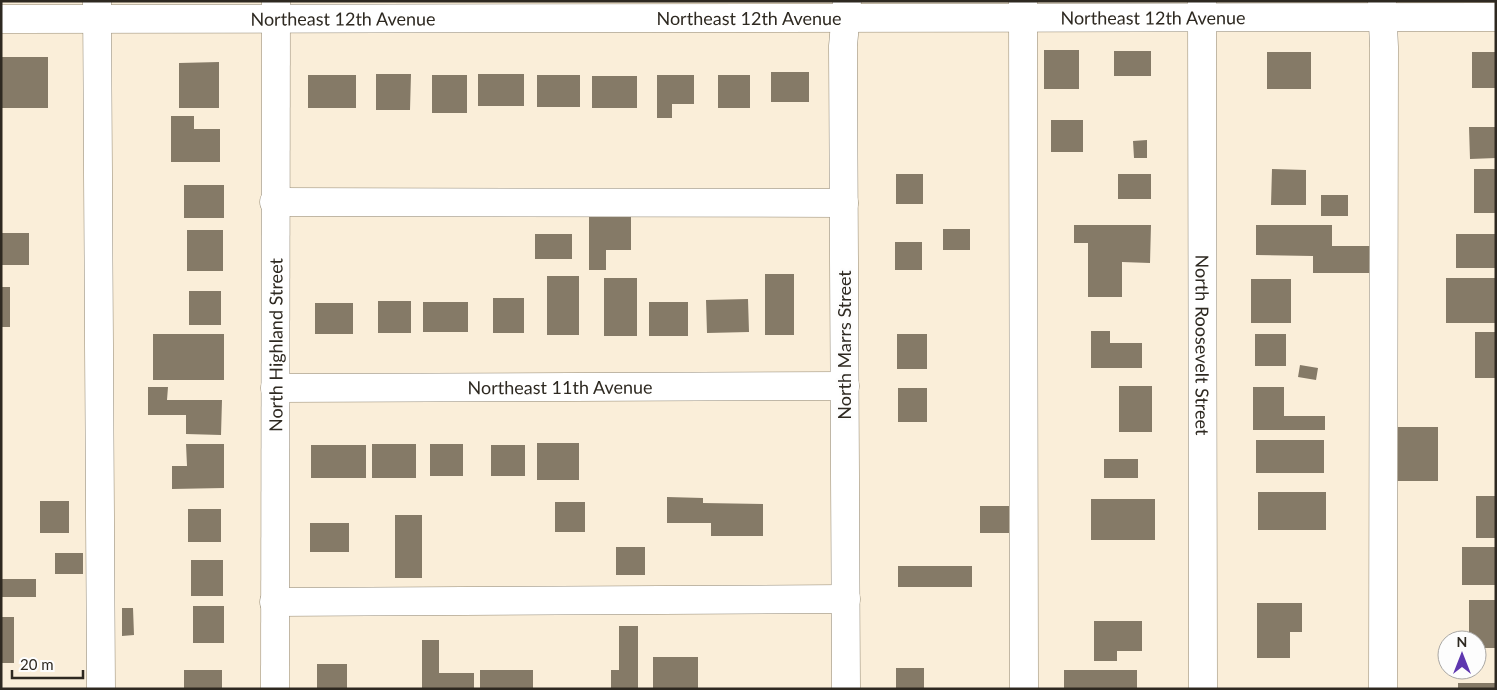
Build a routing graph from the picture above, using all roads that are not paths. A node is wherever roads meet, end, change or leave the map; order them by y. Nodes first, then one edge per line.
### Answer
1 (276, 9) edge
2 (846, 9) edge
3 (1023, 9) edge
4 (1382, 9) edge
5 (97, 10) edge
6 (1202, 10) edge
7 (1496, 16) edge
8 (1, 19) edge
9 (274, 202) junction
10 (844, 203) junction
11 (845, 386) junction
12 (275, 388) junction
13 (846, 599) junction
14 (274, 602) junction
15 (101, 689) edge
16 (275, 689) edge
17 (846, 689) edge
18 (1024, 689) edge
19 (1203, 689) edge
20 (1383, 689) edge

1 - 2 street, Northeast 12th Avenue
1 - 5 street, Northeast 12th Avenue
1 - 9 street, North Highland Street
2 - 3 street, Northeast 12th Avenue
2 - 10 street, North Marrs Street
3 - 6 street, Northeast 12th Avenue
3 - 18 street
4 - 6 street, Northeast 12th Avenue
4 - 7 street, Northeast 12th Avenue
4 - 20 street
5 - 8 street, Northeast 12th Avenue
5 - 15 street
6 - 19 street, North Roosevelt Street
9 - 10 street
9 - 12 street, North Highland Street
10 - 11 street, North Marrs Street
11 - 12 street, Northeast 11th Avenue
11 - 13 street, North Marrs Street
12 - 14 street, North Highland Street
13 - 14 street
13 - 17 street, North Marrs Street
14 - 16 street, North Highland Street

